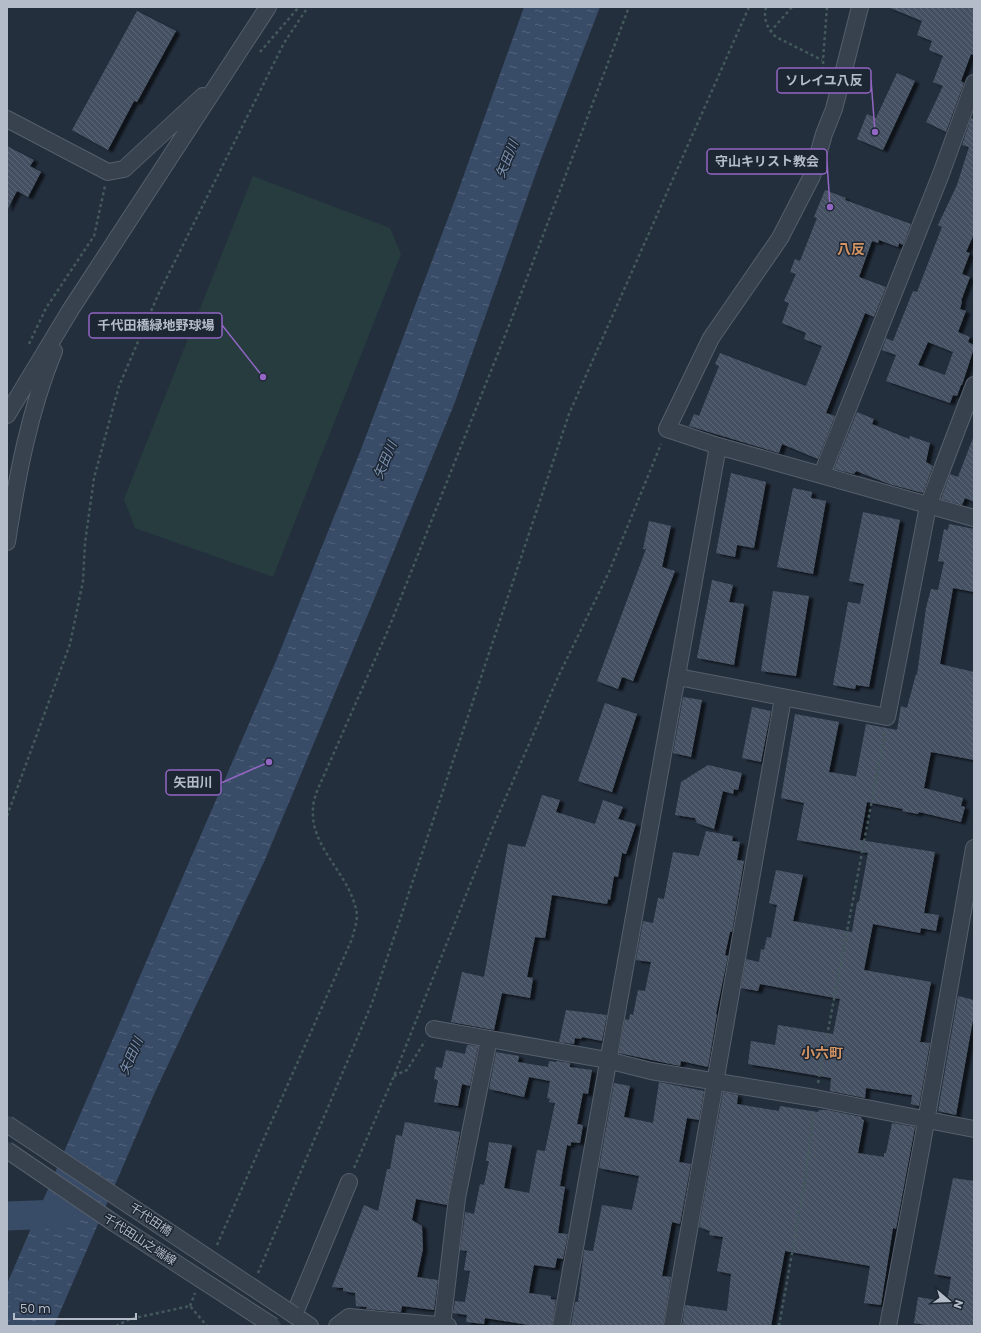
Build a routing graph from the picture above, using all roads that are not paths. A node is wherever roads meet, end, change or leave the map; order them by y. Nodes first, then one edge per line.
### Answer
1 (268, 7) edge
2 (860, 7) edge
3 (220, 80) junction
4 (974, 83) edge
5 (7, 119) edge
6 (71, 309) junction
7 (974, 385) edge
8 (8, 414) edge
9 (30, 424) junction
10 (718, 446) junction
11 (822, 474) junction
12 (928, 506) junction
13 (974, 518) edge
14 (7, 542) edge
15 (678, 677) junction
16 (783, 698) junction
17 (974, 848) edge
18 (434, 1029) road end
19 (489, 1039) junction
20 (607, 1060) junction
21 (716, 1082) junction
22 (926, 1120) junction
23 (7, 1124) edge
24 (974, 1129) edge
25 (7, 1150) edge
26 (349, 1182) road end
27 (294, 1315) junction
28 (273, 1326) edge
29 (310, 1326) edge
30 (337, 1326) edge
31 (444, 1326) edge
32 (561, 1326) edge
33 (672, 1326) edge
34 (888, 1326) edge

1 - 3 street
2 - 10 street
3 - 5 street
3 - 6 street
4 - 11 street
6 - 8 street
6 - 9 street
7 - 12 street
8 - 9 street
9 - 14 street
10 - 11 street
10 - 15 street
11 - 12 street
12 - 13 street
12 - 16 street
15 - 16 street
15 - 20 street
16 - 21 street
17 - 22 street
18 - 19 street
19 - 20 street
19 - 31 street
20 - 21 street
20 - 32 street
21 - 22 street
21 - 33 street
22 - 24 street
22 - 34 street
23 - 27 street, 千代田橋, bridge
25 - 28 street, 千代田山之端線, bridge
26 - 27 street
27 - 29 street
30 - 31 street

